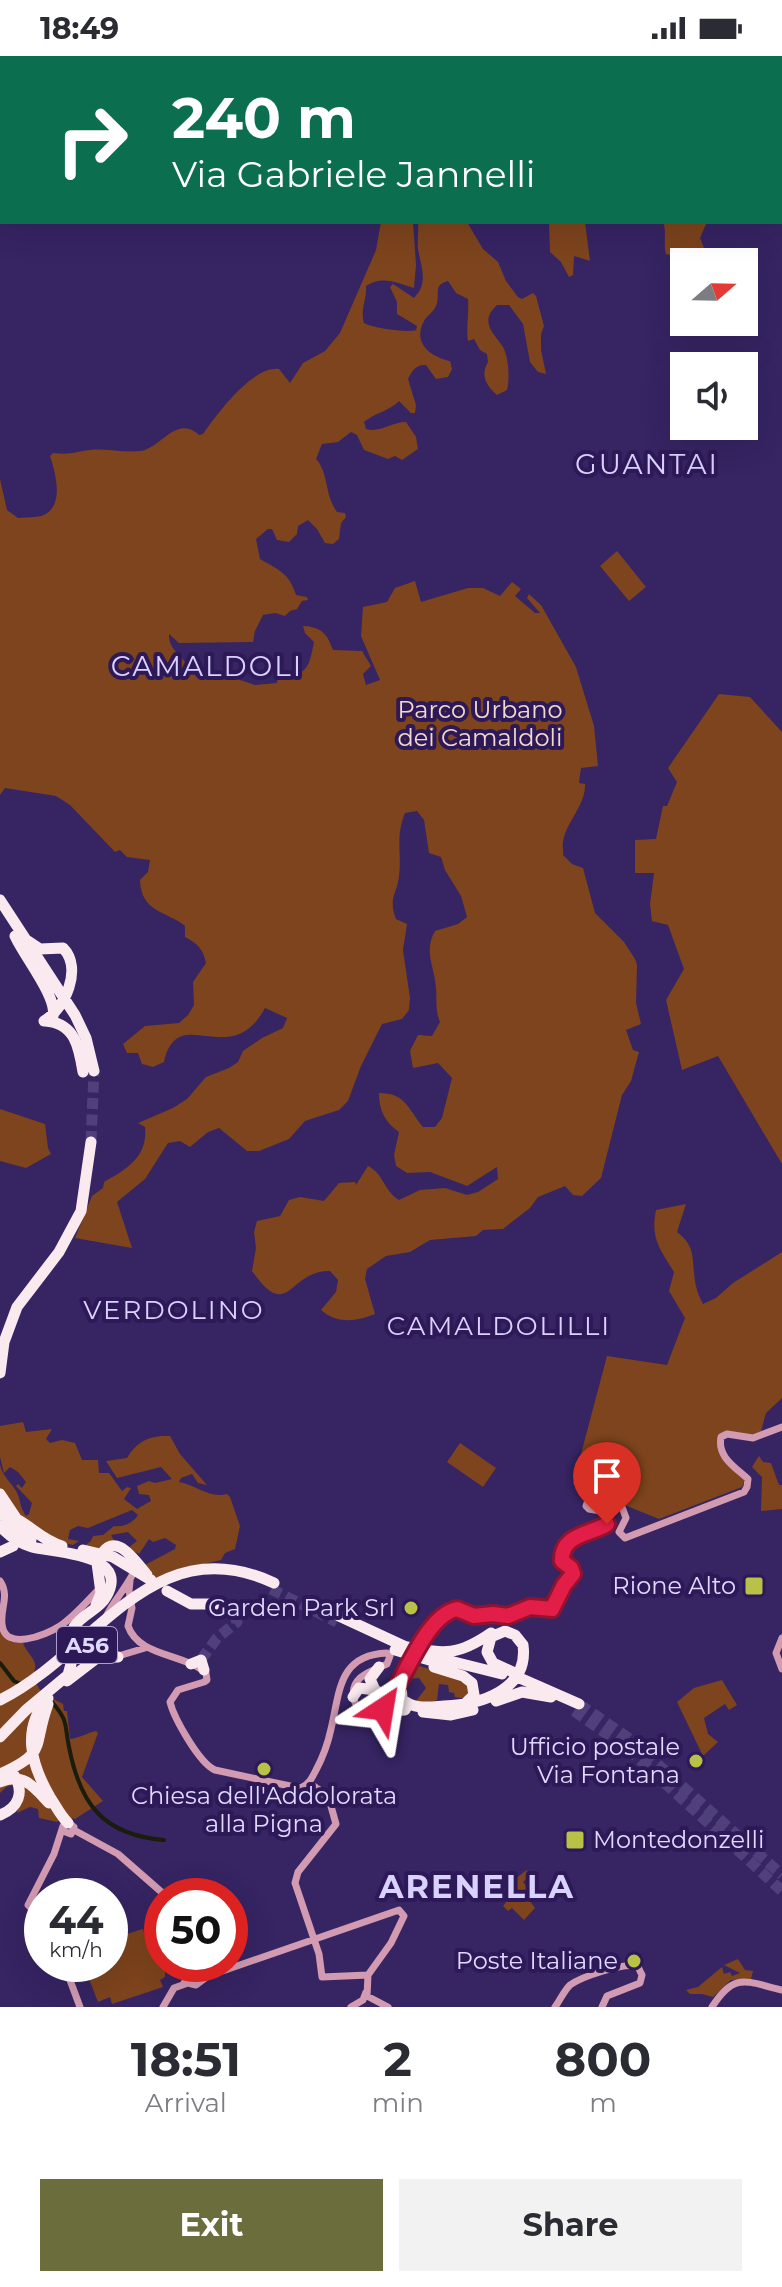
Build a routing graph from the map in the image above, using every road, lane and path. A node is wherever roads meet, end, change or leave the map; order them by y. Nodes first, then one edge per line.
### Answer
1 (0, 900) edge
2 (0, 909) edge
3 (10, 922) junction
4 (55, 947) junction
5 (45, 978) junction
6 (51, 1020) junction
7 (88, 1069) junction
8 (88, 1142) tunnel mouth
9 (86, 1164) junction
10 (0, 1338) edge
11 (0, 1373) edge
12 (782, 1427) edge
13 (0, 1494) edge
14 (0, 1509) edge
15 (0, 1515) edge
16 (0, 1526) edge
17 (19, 1534) junction
18 (68, 1550) junction
19 (0, 1555) edge
20 (0, 1581) edge
21 (130, 1581) junction
22 (156, 1585) junction
23 (215, 1604) tunnel mouth
24 (132, 1606) junction
25 (112, 1607) junction
26 (84, 1616) junction
27 (338, 1619) tunnel mouth
28 (133, 1637) junction
29 (782, 1638) edge
30 (149, 1648) junction
31 (401, 1649) junction
32 (130, 1651) junction
33 (72, 1653) junction
34 (94, 1657) junction
35 (118, 1657) junction
36 (379, 1667) junction
37 (781, 1668) edge
38 (518, 1679) junction
39 (398, 1687) junction
40 (55, 1688) junction
41 (375, 1690) junction
42 (14, 1696) junction
43 (353, 1697) junction
44 (551, 1697) junction
45 (0, 1699) edge
46 (462, 1706) junction
47 (0, 1707) edge
48 (477, 1708) junction
49 (382, 1709) junction
50 (428, 1711) junction
51 (0, 1737) edge
52 (0, 1771) edge
53 (0, 1782) edge
54 (310, 1786) junction
55 (56, 1813) junction
56 (0, 1814) edge
57 (70, 1831) junction
58 (54, 1854) junction
59 (42, 1878) edge
60 (145, 1878) edge
61 (314, 1940) junction
62 (248, 1963) edge
63 (368, 1975) junction
64 (71, 1982) edge
65 (184, 1982) edge
66 (188, 1982) edge
67 (178, 1986) junction
68 (366, 1990) junction
69 (782, 1990) edge
70 (80, 2007) edge
71 (163, 2007) edge
72 (351, 2007) edge
73 (388, 2007) edge
74 (555, 2007) edge
75 (602, 2007) edge
76 (712, 2007) edge

1 - 3 highway
2 - 3 highway
3 - 4 highway
3 - 5 highway
3 - 7 highway
4 - 5 highway
4 - 6 highway
5 - 6 highway
5 - 7 highway
6 - 7 highway
8 - 9 highway
9 - 10 highway
9 - 11 highway
12 - 39 main road
13 - 19 highway
14 - 17 highway
15 - 17 highway
16 - 17 highway
17 - 18 highway
17 - 18 highway
18 - 19 highway
18 - 22 highway
18 - 26 highway
20 - 21 main road
21 - 24 main road
21 - 25 main road
22 - 22 highway, A56
22 - 23 highway
22 - 26 highway
22 - 42 highway, A56
24 - 25 main road
24 - 28 main road
25 - 35 main road
26 - 33 highway
27 - 31 highway
28 - 30 main road
28 - 32 main road
29 - 37 main road
30 - 32 main road
30 - 54 main road
31 - 38 highway
31 - 38 highway
31 - 46 highway
32 - 35 main road
33 - 34 highway
33 - 40 highway
34 - 35 highway
34 - 40 highway
36 - 41 highway
36 - 43 main road
36 - 54 main road
38 - 44 highway
38 - 44 highway
38 - 46 highway
38 - 48 highway
39 - 49 main road
39 - 50 highway
40 - 51 highway
40 - 52 highway
40 - 55 highway
40 - 57 highway
41 - 43 highway
41 - 50 highway
42 - 45 highway
42 - 47 highway, A56
43 - 49 main road
44 - 48 highway
46 - 50 highway
48 - 50 highway
49 - 50 highway
52 - 56 highway
53 - 55 highway
54 - 61 main road
55 - 57 highway
57 - 58 main road
57 - 58 main road
57 - 60 main road
58 - 59 main road
61 - 62 main road
61 - 63 main road
61 - 63 main road
63 - 68 main road
64 - 70 main road
65 - 67 main road
66 - 67 main road
67 - 71 main road
68 - 72 main road
68 - 73 main road
69 - 76 main road
74 - 75 main road

